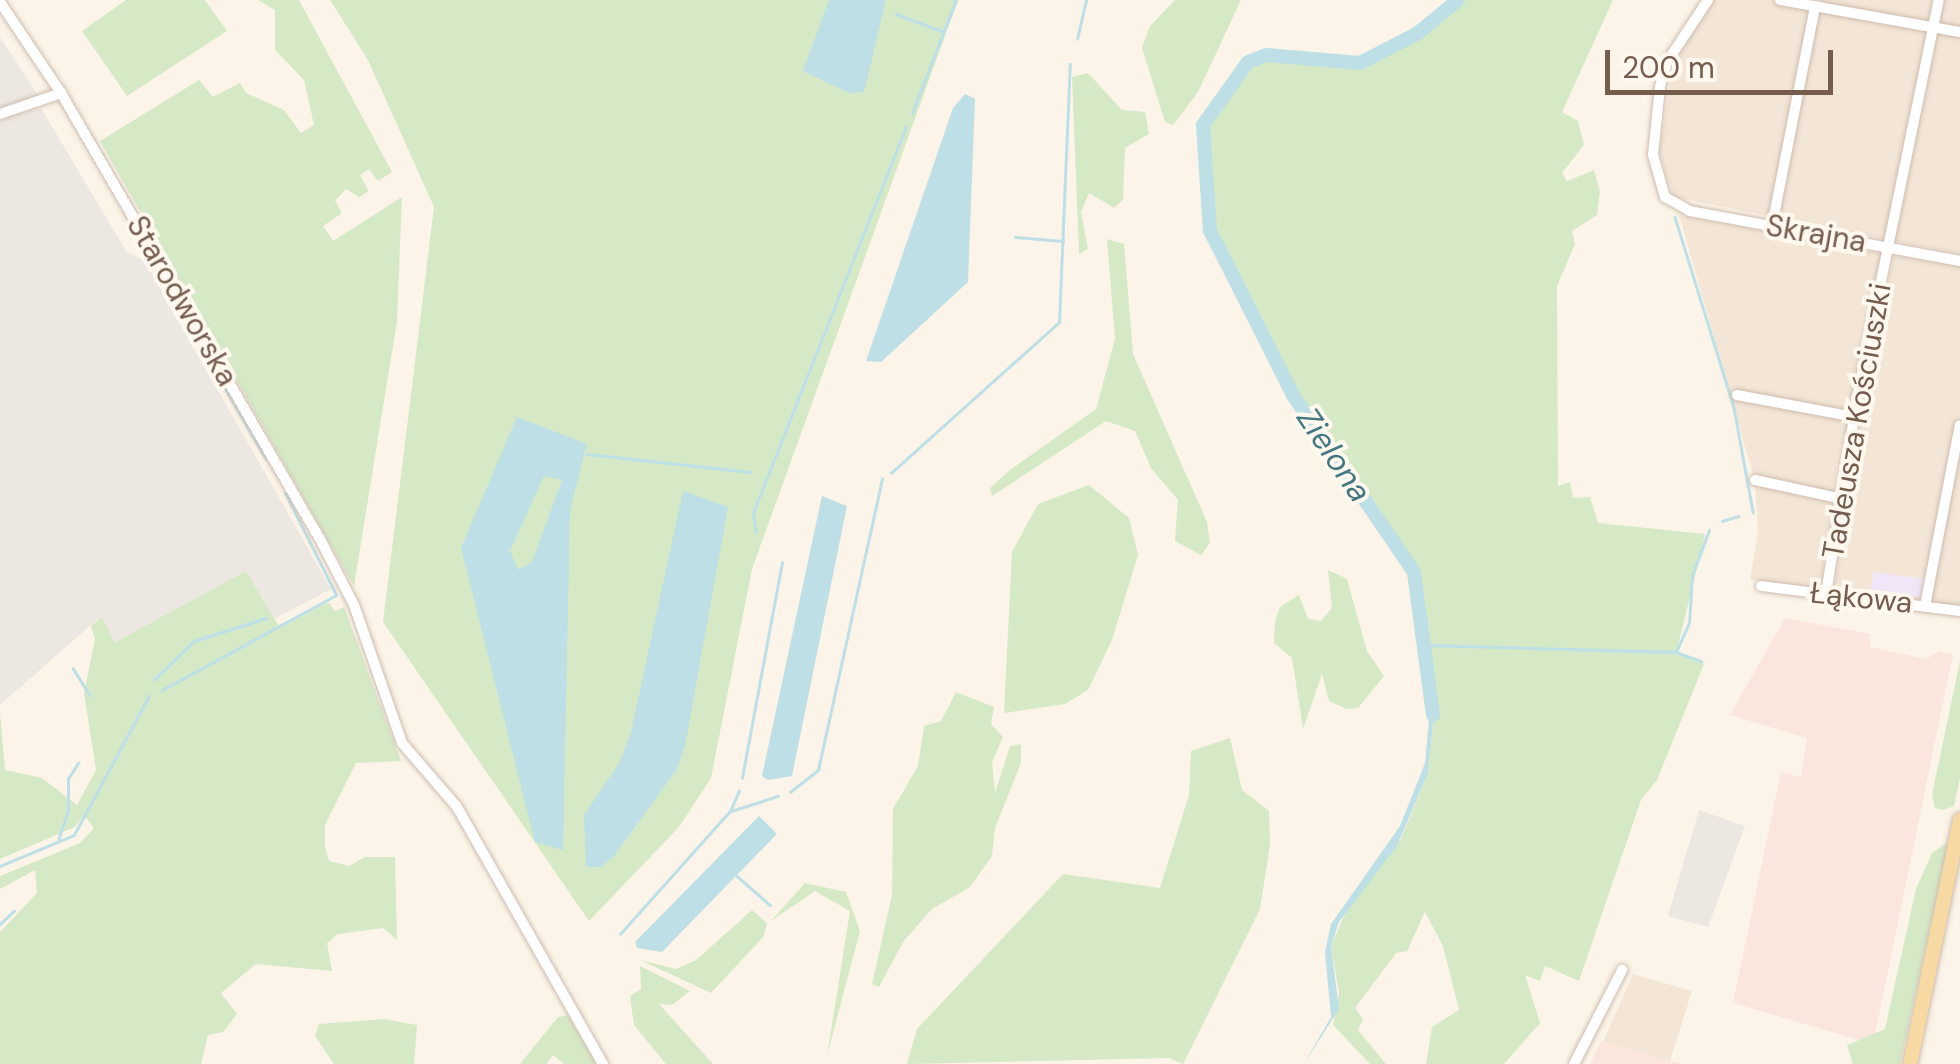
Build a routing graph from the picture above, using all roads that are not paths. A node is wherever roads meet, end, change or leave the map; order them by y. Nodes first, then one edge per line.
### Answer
1 (1708, 0) edge
2 (1780, 0) edge
3 (1939, 0) edge
4 (0, 2) edge
5 (1815, 6) junction
6 (1934, 26) junction
7 (1960, 32) edge
8 (61, 94) junction
9 (0, 114) edge
10 (1772, 226) junction
11 (1890, 248) junction
12 (1960, 261) edge
13 (1737, 395) dead end
14 (1854, 416) junction
15 (1960, 425) edge
16 (1755, 480) dead end
17 (1842, 499) junction
18 (1761, 586) dead end
19 (1826, 594) junction
20 (1926, 606) junction
21 (1960, 611) edge
22 (1960, 820) edge
23 (1622, 970) dead end
24 (603, 1064) edge
25 (1574, 1064) edge
26 (1910, 1064) edge

1 - 10 street, Skrajna
2 - 5 street
3 - 6 street, Tadeusza Kościuszki
4 - 8 street, Starodworska
5 - 6 street
5 - 10 street
6 - 7 street
6 - 11 street, Tadeusza Kościuszki
8 - 9 street
8 - 24 street, Starodworska
10 - 11 street, Skrajna
11 - 12 street, Skrajna
11 - 14 street, Tadeusza Kościuszki
13 - 14 street
14 - 17 street, Tadeusza Kościuszki
15 - 20 street
16 - 17 street
17 - 19 street, Tadeusza Kościuszki
18 - 19 street, Łąkowa
19 - 20 street, Łąkowa
20 - 21 street, Łąkowa
22 - 26 main road
23 - 25 street

